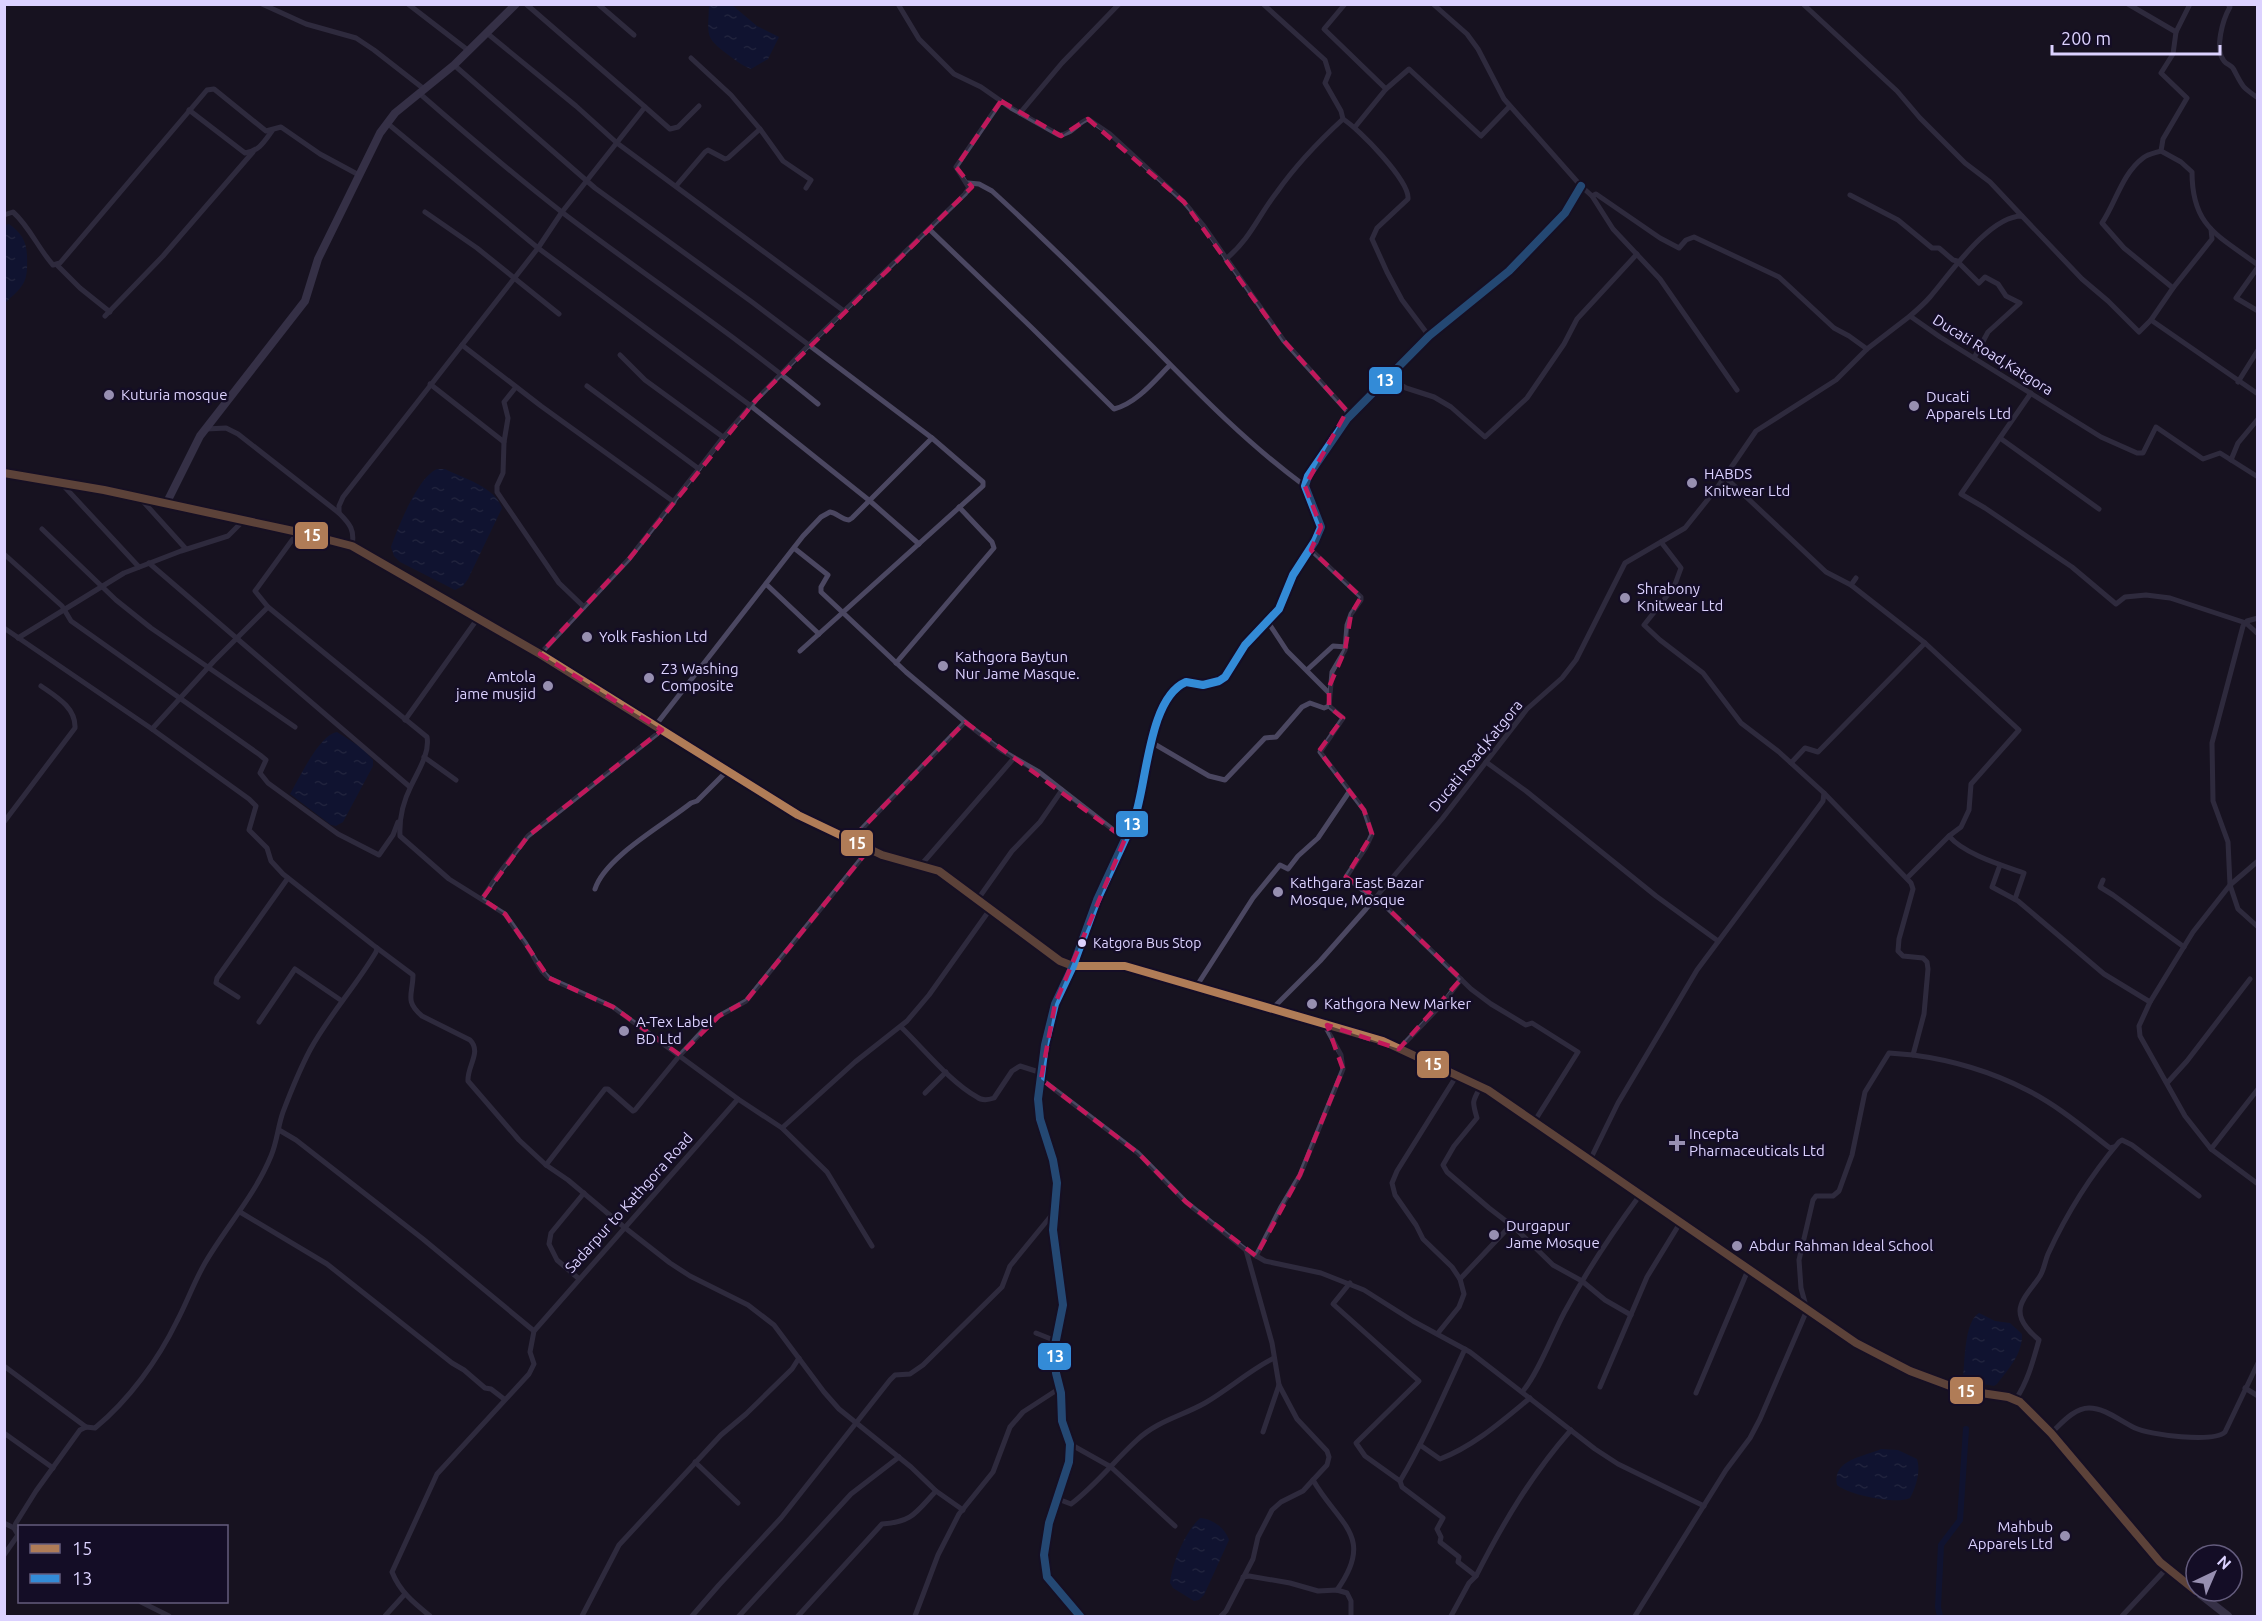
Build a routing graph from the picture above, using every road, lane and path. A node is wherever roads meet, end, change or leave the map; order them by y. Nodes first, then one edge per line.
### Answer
1 (262, 4) edge
2 (408, 4) edge
3 (516, 4) edge
4 (526, 4) edge
5 (598, 4) edge
6 (898, 4) edge
7 (1119, 4) edge
8 (1263, 4) edge
9 (1345, 4) edge
10 (1433, 4) edge
11 (1803, 4) edge
12 (2128, 4) edge
13 (2190, 4) edge
14 (2228, 4) edge
15 (2175, 32) junction
16 (488, 34) junction
17 (634, 35) dead end
18 (469, 51) junction
19 (691, 58) dead end
20 (454, 65) junction
21 (1386, 89) junction
22 (422, 91) junction
23 (2258, 98) edge
24 (1001, 101) junction
25 (699, 106) dead end
26 (1510, 106) junction
27 (645, 107) junction
28 (189, 110) junction
29 (1020, 113) junction
30 (1343, 119) junction
31 (387, 123) junction
32 (1355, 126) junction
33 (760, 129) junction
34 (272, 131) junction
35 (617, 143) junction
36 (2161, 151) junction
37 (253, 152) junction
38 (359, 176) junction
39 (588, 182) junction
40 (968, 183) junction
41 (676, 186) junction
42 (1581, 186) junction
43 (806, 188) dead end
44 (1850, 195) dead end
45 (1593, 196) junction
46 (425, 212) dead end
47 (562, 212) junction
48 (4, 214) edge
49 (2022, 216) junction
50 (929, 229) junction
51 (2211, 229) junction
52 (538, 248) junction
53 (1636, 254) junction
54 (1226, 259) junction
55 (1958, 261) junction
56 (57, 265) junction
57 (2258, 266) edge
58 (516, 277) junction
59 (2173, 288) junction
60 (844, 311) junction
61 (2258, 311) edge
62 (559, 314) dead end
63 (1910, 316) junction
64 (2151, 320) junction
65 (1429, 336) junction
66 (462, 345) junction
67 (809, 345) junction
68 (1867, 349) junction
69 (2258, 350) edge
70 (620, 355) dead end
71 (1974, 358) junction
72 (1170, 365) junction
73 (782, 374) junction
74 (1388, 377) junction
75 (2238, 382) junction
76 (430, 384) junction
77 (586, 386) dead end
78 (516, 387) junction
79 (1737, 390) dead end
80 (2031, 393) junction
81 (2258, 394) edge
82 (818, 404) dead end
83 (751, 406) junction
84 (1347, 419) junction
85 (2258, 419) edge
86 (206, 429) junction
87 (723, 437) junction
88 (932, 438) junction
89 (2000, 438) junction
90 (504, 442) junction
91 (2231, 460) junction
92 (699, 469) junction
93 (4, 473) edge
94 (1725, 477) junction
95 (2258, 477) edge
96 (59, 482) junction
97 (1305, 486) junction
98 (140, 498) junction
99 (870, 501) junction
100 (674, 502) junction
101 (166, 504) junction
102 (959, 507) junction
103 (2099, 509) dead end
104 (339, 513) junction
105 (243, 521) junction
106 (42, 529) dead end
107 (298, 532) junction
108 (1662, 542) junction
109 (919, 544) junction
110 (352, 546) junction
111 (794, 548) junction
112 (186, 549) junction
113 (1310, 549) junction
114 (4, 554) edge
115 (149, 563) junction
116 (139, 567) junction
117 (1856, 578) dead end
118 (766, 585) junction
119 (1851, 585) junction
120 (101, 586) junction
121 (268, 607) junction
122 (584, 607) junction
123 (66, 610) junction
124 (842, 613) junction
125 (478, 618) junction
126 (2258, 618) edge
127 (1268, 622) junction
128 (2246, 623) junction
129 (4, 628) edge
130 (819, 634) junction
131 (2258, 634) edge
132 (18, 638) junction
133 (237, 639) junction
134 (1925, 643) junction
135 (1346, 647) junction
136 (800, 651) dead end
137 (540, 654) junction
138 (896, 663) junction
139 (208, 667) junction
140 (1308, 670) junction
141 (41, 686) dead end
142 (1329, 693) junction
143 (179, 698) junction
144 (1329, 706) junction
145 (405, 720) junction
146 (965, 722) junction
147 (295, 727) dead end
148 (658, 728) junction
149 (152, 729) junction
150 (1151, 742) junction
151 (424, 757) junction
152 (1014, 758) junction
153 (1486, 762) junction
154 (1791, 763) junction
155 (728, 770) junction
156 (456, 780) dead end
157 (410, 787) junction
158 (1062, 790) junction
159 (1349, 792) junction
160 (1824, 793) junction
161 (399, 821) junction
162 (4, 822) edge
163 (393, 836) junction
164 (400, 836) junction
165 (1949, 836) junction
166 (1125, 839) junction
167 (850, 841) junction
168 (869, 849) junction
169 (2258, 861) edge
170 (921, 865) junction
171 (2000, 865) junction
172 (288, 878) junction
173 (1907, 878) junction
174 (2103, 880) dead end
175 (2230, 885) junction
176 (595, 889) dead end
177 (1375, 898) junction
178 (482, 899) junction
179 (978, 899) junction
180 (2015, 899) junction
181 (991, 908) junction
182 (2258, 927) edge
183 (1718, 941) junction
184 (2184, 947) junction
185 (377, 948) junction
186 (1074, 966) junction
187 (1461, 979) junction
188 (2250, 979) dead end
189 (1196, 987) junction
190 (238, 997) dead end
191 (342, 1001) junction
192 (2150, 1002) junction
193 (1272, 1009) junction
194 (258, 1022) dead end
195 (1324, 1024) junction
196 (901, 1027) junction
197 (1400, 1049) junction
198 (680, 1055) junction
199 (1913, 1055) junction
200 (946, 1072) junction
201 (1457, 1075) junction
202 (1041, 1076) junction
203 (2167, 1083) junction
204 (1481, 1086) junction
205 (2258, 1089) edge
206 (925, 1093) dead end
207 (738, 1099) junction
208 (1534, 1122) junction
209 (782, 1128) junction
210 (279, 1130) junction
211 (2115, 1147) junction
212 (2211, 1149) junction
213 (1590, 1161) junction
214 (546, 1165) junction
215 (2258, 1184) edge
216 (584, 1193) junction
217 (1640, 1195) junction
218 (2199, 1196) dead end
219 (1056, 1210) junction
220 (240, 1212) junction
221 (1680, 1223) junction
222 (1511, 1225) junction
223 (624, 1227) junction
224 (872, 1246) dead end
225 (1246, 1250) junction
226 (1256, 1256) junction
227 (1748, 1270) junction
228 (578, 1278) junction
229 (1460, 1280) junction
230 (1582, 1281) junction
231 (1350, 1283) junction
232 (1807, 1311) junction
233 (1631, 1315) junction
234 (534, 1331) junction
235 (1036, 1333) dead end
236 (1438, 1333) junction
237 (1056, 1341) junction
238 (1464, 1349) junction
239 (799, 1358) junction
240 (1274, 1358) junction
241 (2258, 1363) edge
242 (4, 1366) edge
243 (1279, 1385) junction
244 (1600, 1387) dead end
245 (1060, 1388) junction
246 (2245, 1388) junction
247 (1523, 1391) junction
248 (1696, 1393) dead end
249 (2258, 1396) edge
250 (1530, 1398) junction
251 (504, 1399) junction
252 (2016, 1399) junction
253 (856, 1422) junction
254 (86, 1427) junction
255 (1571, 1430) junction
256 (1263, 1432) dead end
257 (4, 1433) edge
258 (2050, 1433) junction
259 (1070, 1444) junction
260 (1420, 1445) junction
261 (899, 1457) junction
262 (695, 1462) junction
263 (1111, 1467) junction
264 (53, 1468) junction
265 (1313, 1480) junction
266 (1400, 1481) junction
267 (936, 1491) junction
268 (1058, 1499) junction
269 (738, 1503) dead end
270 (1704, 1506) junction
271 (963, 1510) junction
272 (4, 1523) edge
273 (1175, 1526) dead end
274 (14, 1528) junction
275 (18, 1534) edge
276 (18, 1536) edge
277 (4, 1556) edge
278 (2167, 1568) junction
279 (1476, 1576) junction
280 (1243, 1577) junction
281 (2184, 1581) edge
282 (1337, 1590) junction
283 (405, 1594) junction
284 (143, 1603) edge
285 (2211, 1603) edge
286 (169, 1617) edge
287 (385, 1617) edge
288 (430, 1617) edge
289 (582, 1617) edge
290 (692, 1617) edge
291 (739, 1617) edge
292 (798, 1617) edge
293 (915, 1617) edge
294 (1080, 1617) edge
295 (1221, 1617) edge
296 (1351, 1617) edge
297 (1451, 1617) edge
298 (1635, 1617) edge
299 (2122, 1617) edge
300 (2228, 1617) edge

1 - 22 street
2 - 18 street
3 - 16 main road
4 - 27 street
5 - 17 street
6 - 24 street
7 - 29 street
8 - 30 street
9 - 21 street
10 - 26 street
11 - 49 street
12 - 15 street
13 - 15 street
14 - 23 street
15 - 36 street
16 - 18 main road
16 - 35 street
18 - 20 main road
19 - 33 street
20 - 22 main road
20 - 39 street
21 - 26 street
21 - 32 street
22 - 31 main road
22 - 47 street
24 - 29 street
24 - 40 street
25 - 27 street
26 - 42 street
27 - 35 street
28 - 34 street
28 - 37 street
28 - 56 street
29 - 54 street
30 - 32 street
30 - 54 street
31 - 38 main road
31 - 52 street
32 - 65 street
33 - 41 street
33 - 43 street
34 - 37 street
34 - 38 street
35 - 39 street
35 - 41 street
36 - 51 street
36 - 59 street
37 - 56 street
38 - 86 main road
39 - 47 street
39 - 67 street
40 - 50 street
40 - 72 street
41 - 60 street
42 - 45 street
42 - 65 street
44 - 55 street
45 - 53 street
45 - 68 street
46 - 58 street
47 - 52 street
47 - 73 street
48 - 56 street
49 - 55 street
49 - 64 street
50 - 60 street
50 - 72 street
51 - 57 street
51 - 59 street
52 - 58 street
52 - 83 street
53 - 74 street
53 - 79 street
54 - 84 street
55 - 63 street
55 - 71 street
57 - 61 street
58 - 62 street
58 - 66 street
59 - 64 street
60 - 67 street
63 - 68 street, Ducati Road,Katgora
63 - 71 street, Ducati Road,Katgora
64 - 75 street
65 - 74 street
66 - 76 street
66 - 78 street
67 - 73 street
67 - 88 street
68 - 94 street, Ducati Road,Katgora
69 - 75 street
70 - 87 street
71 - 80 street, Ducati Road,Katgora
72 - 97 street
73 - 82 street
73 - 83 street
74 - 84 street
75 - 81 street
76 - 90 street
76 - 104 street
77 - 92 street
78 - 90 street
78 - 100 street
80 - 89 street
80 - 91 street, Ducati Road,Katgora
83 - 87 street
83 - 99 street
84 - 97 street
85 - 91 street
86 - 101 main road
86 - 104 street
87 - 92 street
88 - 99 street
88 - 102 street
89 - 103 street
89 - 128 street
90 - 122 street
91 - 95 street
92 - 100 street
93 - 96 main road
94 - 108 street, Ducati Road,Katgora
94 - 119 street
96 - 98 main road
96 - 116 street
97 - 113 street
98 - 101 main road
98 - 112 street
99 - 109 street
99 - 111 street
100 - 122 street
101 - 105 main road
102 - 109 street
102 - 138 street
104 - 110 street
105 - 107 main road
105 - 112 street
106 - 120 street
107 - 110 main road
107 - 121 street
108 - 153 street, Ducati Road,Katgora
108 - 154 street
109 - 124 street
110 - 125 main road
111 - 118 street
111 - 124 street
112 - 115 street
113 - 127 street
113 - 135 street
114 - 123 street
115 - 116 street
115 - 133 street
116 - 120 street
117 - 119 street
118 - 130 street
118 - 148 street
119 - 134 street
120 - 123 street
120 - 139 street
121 - 133 street
121 - 145 street
122 - 137 street
123 - 132 street
123 - 143 street
124 - 130 street
124 - 138 street
125 - 137 main road
125 - 145 street
126 - 128 street
127 - 140 street
127 - 150 street
128 - 131 street
128 - 175 street
129 - 132 street
130 - 136 street
132 - 149 street
133 - 139 street
133 - 157 street
134 - 154 street
134 - 165 street
135 - 140 street
135 - 142 street
137 - 148 main road
138 - 146 street
139 - 143 street
139 - 147 street
140 - 142 street
141 - 162 street
142 - 144 street
143 - 149 street
143 - 163 street
144 - 150 street
144 - 159 street
145 - 151 street
146 - 152 street
146 - 167 street
148 - 155 main road
148 - 178 street
149 - 172 street
150 - 166 street
151 - 156 street
151 - 157 street
152 - 158 street
152 - 170 street
153 - 177 street, Ducati Road,Katgora
153 - 183 street
154 - 160 street
155 - 167 main road
155 - 176 street
157 - 161 street
158 - 166 street
158 - 179 street
159 - 177 street
159 - 189 street
160 - 173 street
160 - 183 street
161 - 163 street
161 - 164 street
163 - 164 street
164 - 178 street
165 - 171 street
165 - 173 street
166 - 186 street
167 - 168 main road
168 - 170 main road
168 - 198 street
169 - 175 street
170 - 179 main road
171 - 180 street
171 - 180 street
172 - 185 street
172 - 190 street
173 - 199 street
174 - 184 street
175 - 182 street
175 - 184 street
177 - 187 street
177 - 193 street, Ducati Road,Katgora
178 - 198 street
179 - 181 main road
180 - 192 street
181 - 186 main road
181 - 196 street
183 - 213 street
184 - 192 street
185 - 191 street
185 - 214 street
186 - 189 main road
186 - 202 street
187 - 197 street
187 - 208 street
188 - 203 street
189 - 193 main road
191 - 194 street
191 - 210 street
192 - 203 street
193 - 195 main road
195 - 197 main road
195 - 226 street
196 - 200 street
196 - 209 street
197 - 201 main road
198 - 207 street
198 - 214 street
199 - 211 street
199 - 232 street
200 - 202 street
200 - 206 street
201 - 204 main road
201 - 229 street
202 - 219 street
202 - 225 street
203 - 212 street
204 - 208 main road
204 - 222 street
205 - 212 street
207 - 209 street
207 - 223 street, Sadarpur to Kathgora Road
208 - 213 main road
209 - 224 street
210 - 220 street
210 - 234 street
211 - 218 street
211 - 252 street
212 - 215 street
213 - 217 main road
214 - 216 street
216 - 223 street
216 - 228 street
217 - 221 main road
217 - 230 street
219 - 237 street
219 - 253 street
220 - 251 street
220 - 254 street
221 - 227 main road
221 - 233 street
222 - 229 street
222 - 230 street
223 - 228 street, Sadarpur to Kathgora Road
223 - 239 street
225 - 226 street
225 - 240 street
226 - 231 street
227 - 232 main road
227 - 248 street
228 - 234 street, Sadarpur to Kathgora Road
229 - 236 street
230 - 233 street
230 - 247 street
231 - 236 street
231 - 266 street
232 - 252 main road
232 - 270 street
233 - 244 street
234 - 251 street
235 - 237 street
236 - 238 street
237 - 245 street
238 - 247 street
238 - 260 street
239 - 253 street
239 - 262 street
240 - 243 street
240 - 263 street
241 - 246 street
242 - 254 street
243 - 256 street
243 - 265 street
245 - 259 street
245 - 271 street
246 - 249 street
246 - 258 street
247 - 250 street
250 - 255 street
250 - 260 street
251 - 283 street
252 - 258 main road
253 - 261 street
253 - 290 street
254 - 264 street
255 - 270 street
255 - 279 street
257 - 264 street
258 - 278 main road
259 - 263 street
259 - 268 street
260 - 266 street
261 - 267 street
261 - 291 street
262 - 269 street
262 - 289 street
263 - 268 street
263 - 273 street
264 - 274 street
265 - 280 street
265 - 282 street
266 - 279 street
267 - 271 street
267 - 292 street
268 - 294 street
270 - 298 street
271 - 293 street
272 - 274 street
274 - 275 street
276 - 277 street
278 - 281 main road
278 - 299 street
279 - 297 street
280 - 282 street
280 - 295 street
282 - 296 street
283 - 287 street
283 - 288 street
284 - 286 street
285 - 300 main road

